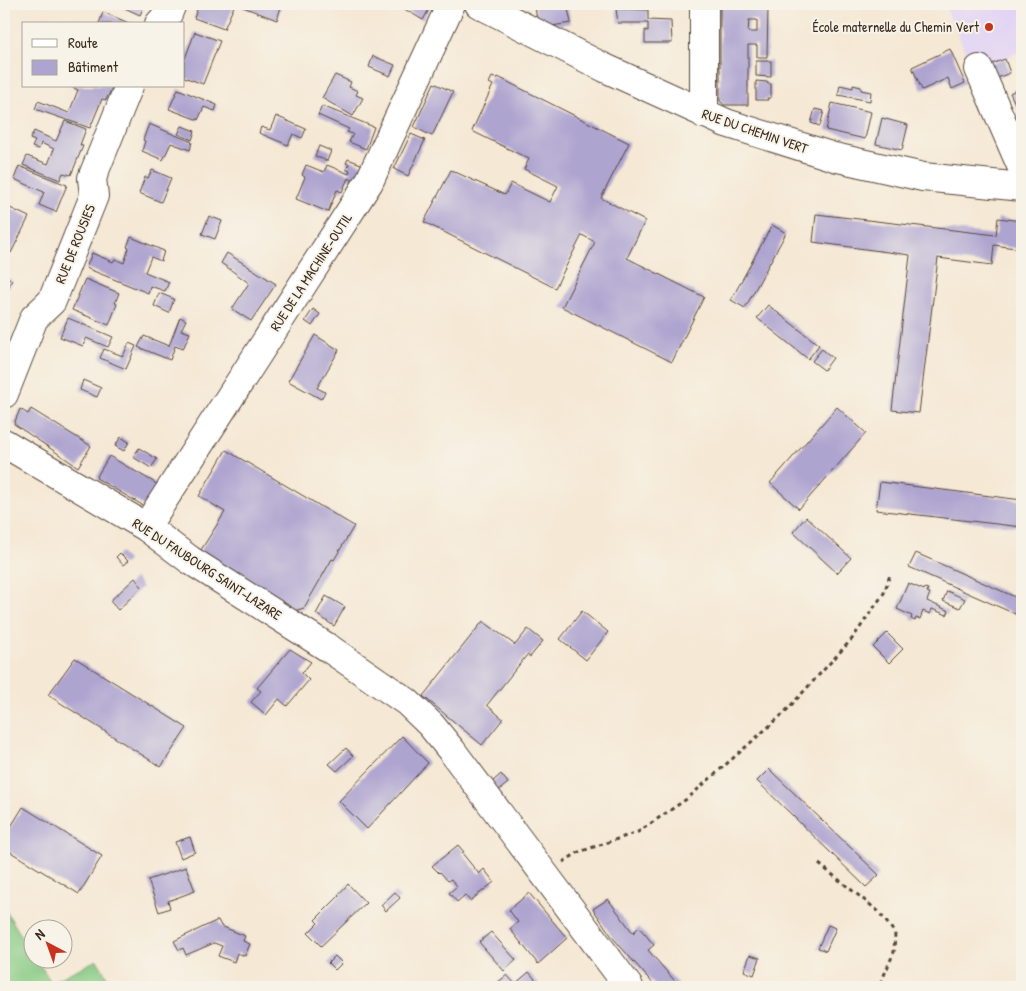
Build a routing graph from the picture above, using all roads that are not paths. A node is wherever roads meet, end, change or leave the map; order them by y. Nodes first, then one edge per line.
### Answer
1 (172, 4) edge
2 (451, 4) edge
3 (479, 4) edge
4 (704, 4) edge
5 (161, 22) edge
6 (979, 69) dead end
7 (128, 88) edge
8 (704, 114) junction
9 (1022, 168) edge
10 (1022, 187) edge
11 (4, 394) edge
12 (4, 443) edge
13 (146, 527) junction
14 (629, 987) edge

1 - 5 street
2 - 13 street, RUE DE LA MACHINE-OUTIL
3 - 8 street, RUE DU CHEMIN VERT
4 - 8 street
6 - 9 street
7 - 11 street, RUE DE ROUSIES
8 - 10 street, RUE DU CHEMIN VERT
12 - 13 street, RUE DU FAUBOURG SAINT-LAZARE
13 - 14 street, RUE DU FAUBOURG SAINT-LAZARE

